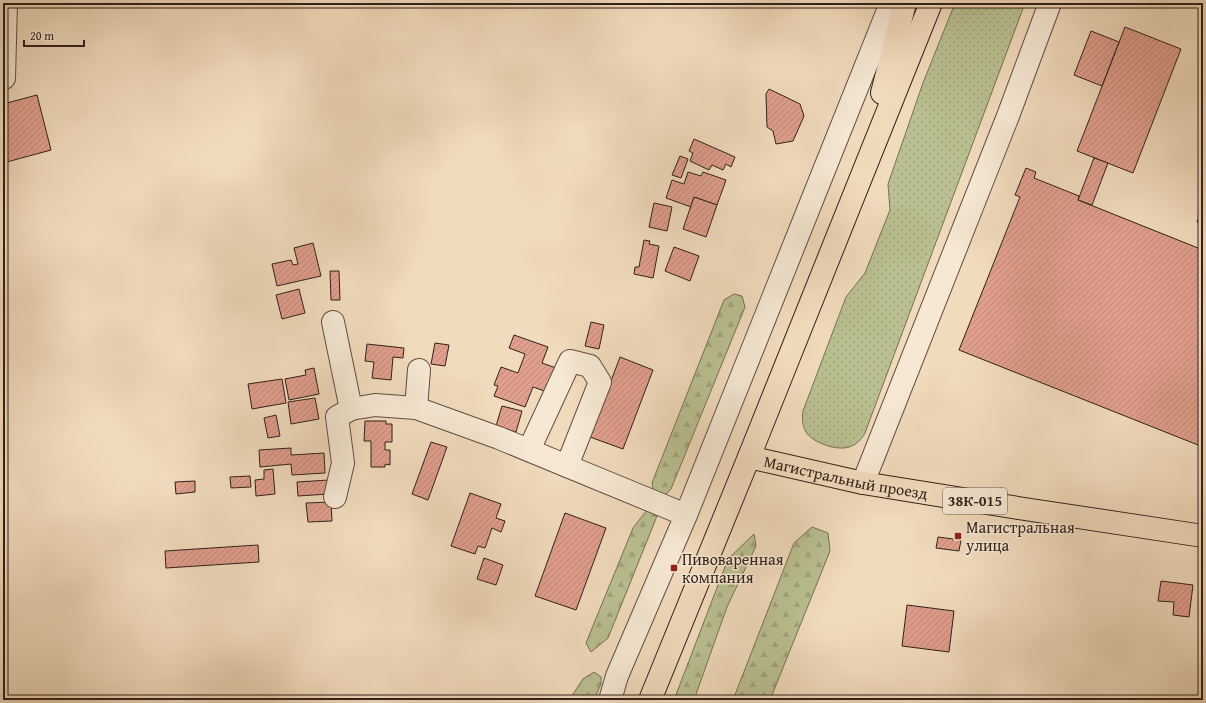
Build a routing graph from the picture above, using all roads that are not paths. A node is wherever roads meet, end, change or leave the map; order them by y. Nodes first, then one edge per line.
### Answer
1 (6, 3) edge
2 (891, 3) edge
3 (905, 3) edge
4 (931, 3) edge
5 (1050, 3) edge
6 (4, 78) dead end
7 (859, 180) junction
8 (333, 322) dead end
9 (420, 370) dead end
10 (416, 408) junction
11 (351, 409) junction
12 (529, 450) junction
13 (749, 457) junction
14 (567, 466) junction
15 (863, 483) junction
16 (335, 497) dead end
17 (686, 514) junction
18 (1203, 536) edge
19 (610, 700) edge
20 (650, 700) edge

1 - 6 street
2 - 17 street
3 - 7 main road
4 - 7 main road
5 - 15 street
7 - 13 main road
8 - 11 street
9 - 10 street
10 - 11 street
10 - 12 street
11 - 16 street
12 - 14 street
12 - 14 street
13 - 15 main road, Магистральный проезд / 38К-015
13 - 20 main road
14 - 17 street
15 - 18 main road, Магистральный проезд / 38К-015
17 - 19 street

